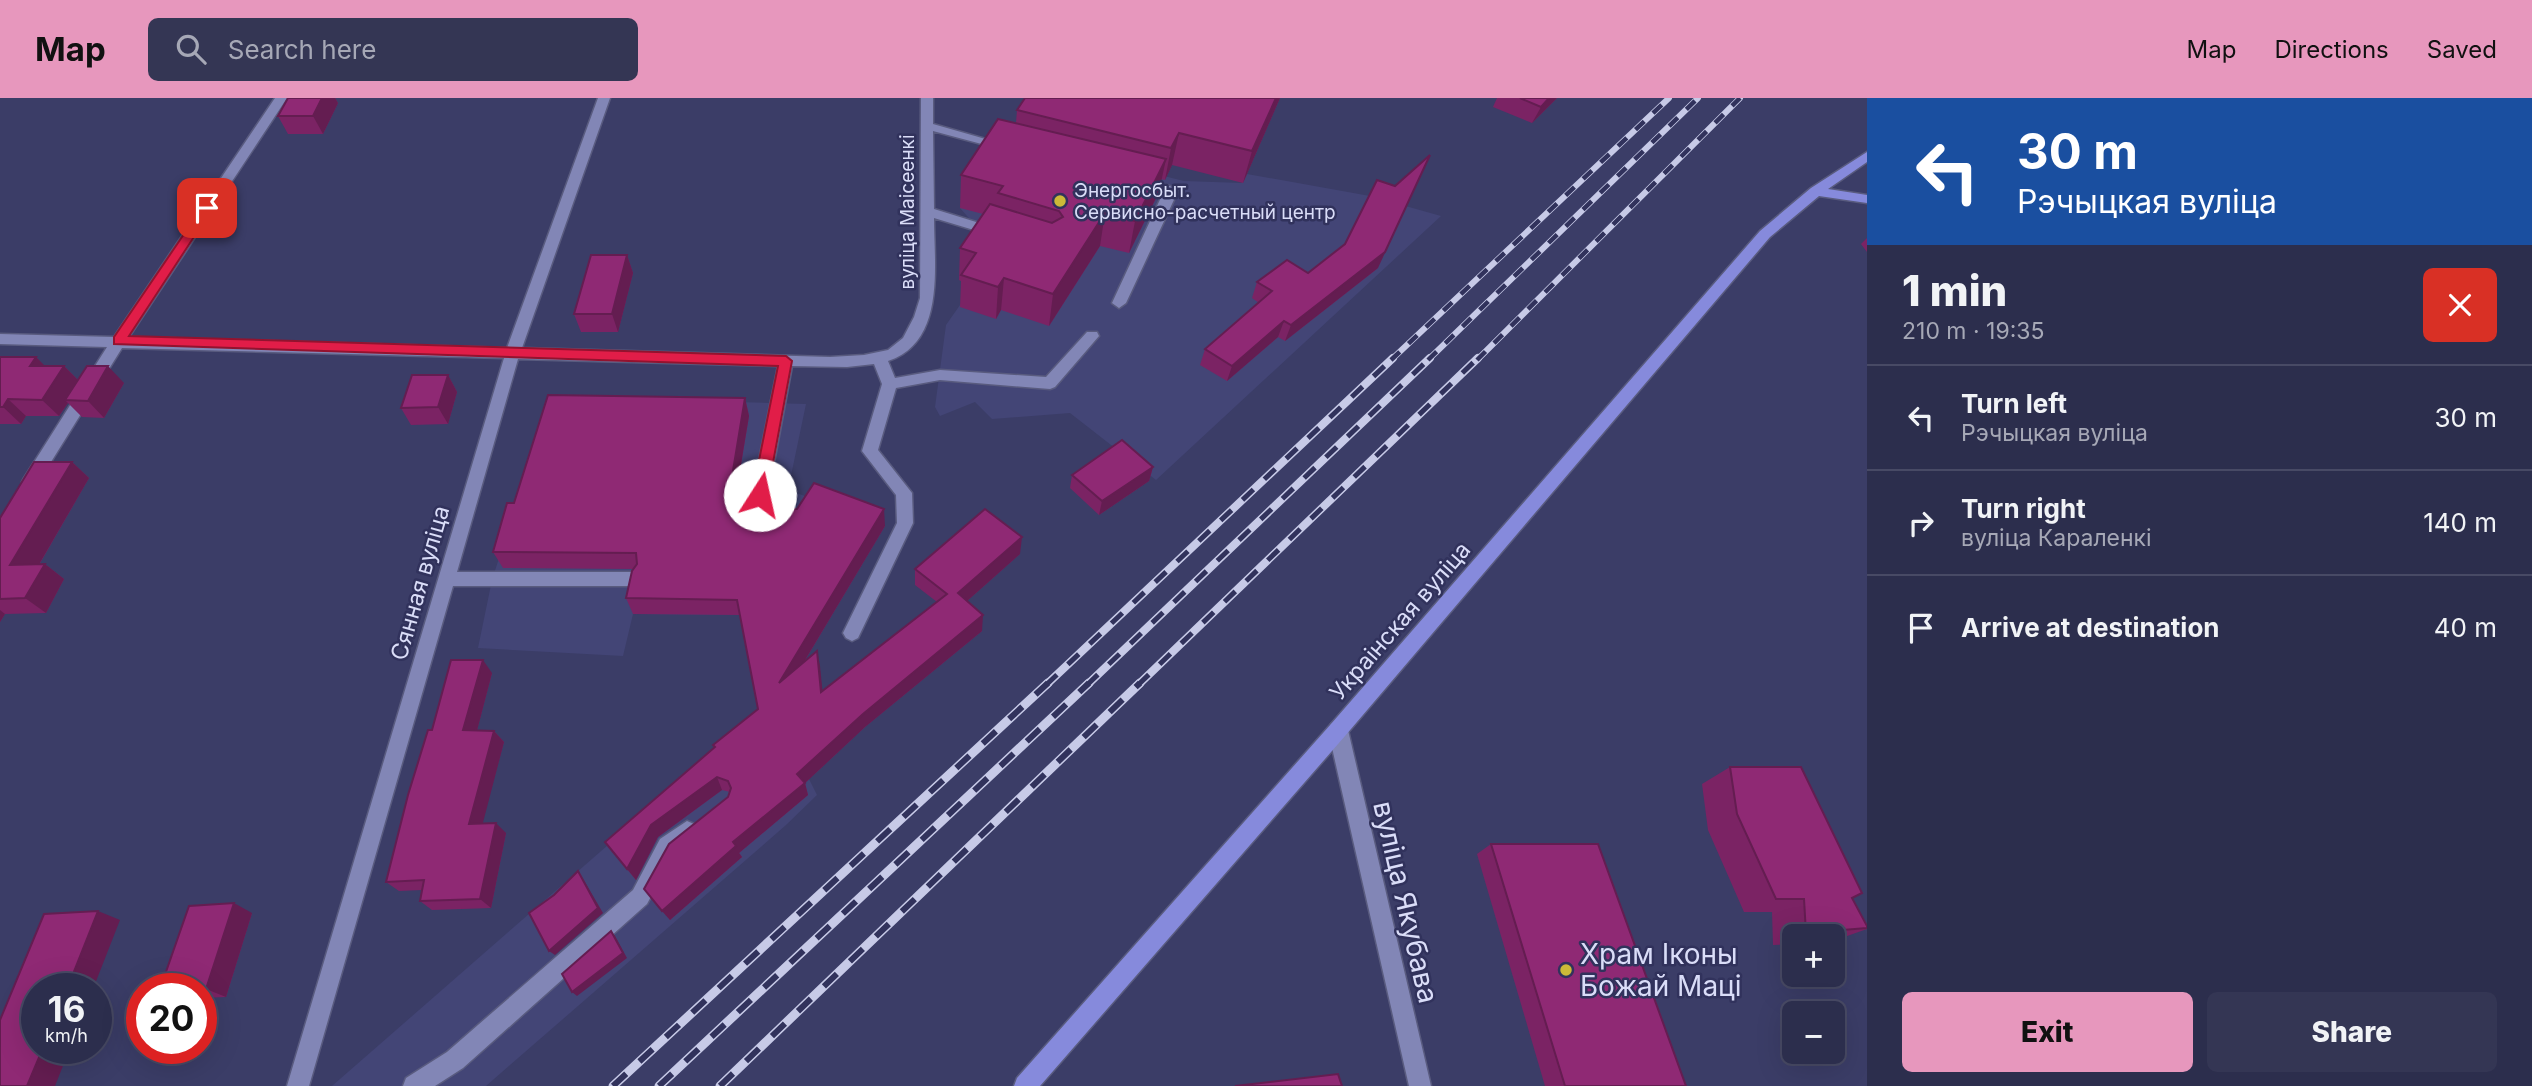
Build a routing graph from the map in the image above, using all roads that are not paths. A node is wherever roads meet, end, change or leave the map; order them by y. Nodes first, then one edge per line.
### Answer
1 (281, 98) edge
2 (604, 98) edge
3 (927, 98) edge
4 (926, 126) junction
5 (1017, 150) edge
6 (1867, 156) edge
7 (1120, 176) edge
8 (1816, 191) junction
9 (1867, 199) edge
10 (927, 211) junction
11 (1012, 238) edge
12 (1119, 303) dead end
13 (1092, 336) dead end
14 (0, 339) edge
15 (119, 341) junction
16 (513, 352) junction
17 (879, 358) junction
18 (786, 361) junction
19 (890, 384) junction
20 (22, 493) edge
21 (760, 495) dead end
22 (447, 579) junction
23 (633, 579) edge
24 (852, 633) dead end
25 (1338, 730) junction
26 (705, 816) edge
27 (298, 1086) edge
28 (414, 1086) edge
29 (1025, 1086) edge
30 (1420, 1086) edge

1 - 15 street
2 - 16 street, Сянная вуліца
3 - 4 street, вуліца Маісеенкі
4 - 5 street
4 - 10 street, вуліца Маісеенкі
6 - 8 main road, Украінская вуліца
7 - 12 street
8 - 9 main road
8 - 25 main road, Украінская вуліца
10 - 11 street
10 - 17 street, вуліца Маісеенкі
13 - 19 street
14 - 15 street
15 - 16 street
15 - 20 street
16 - 18 street
16 - 22 street, Сянная вуліца
17 - 18 street
17 - 19 street
18 - 21 street
19 - 24 street
22 - 23 street
22 - 27 street, Сянная вуліца
25 - 29 main road, Украінская вуліца
25 - 30 street, вуліца Якубава
26 - 28 street

